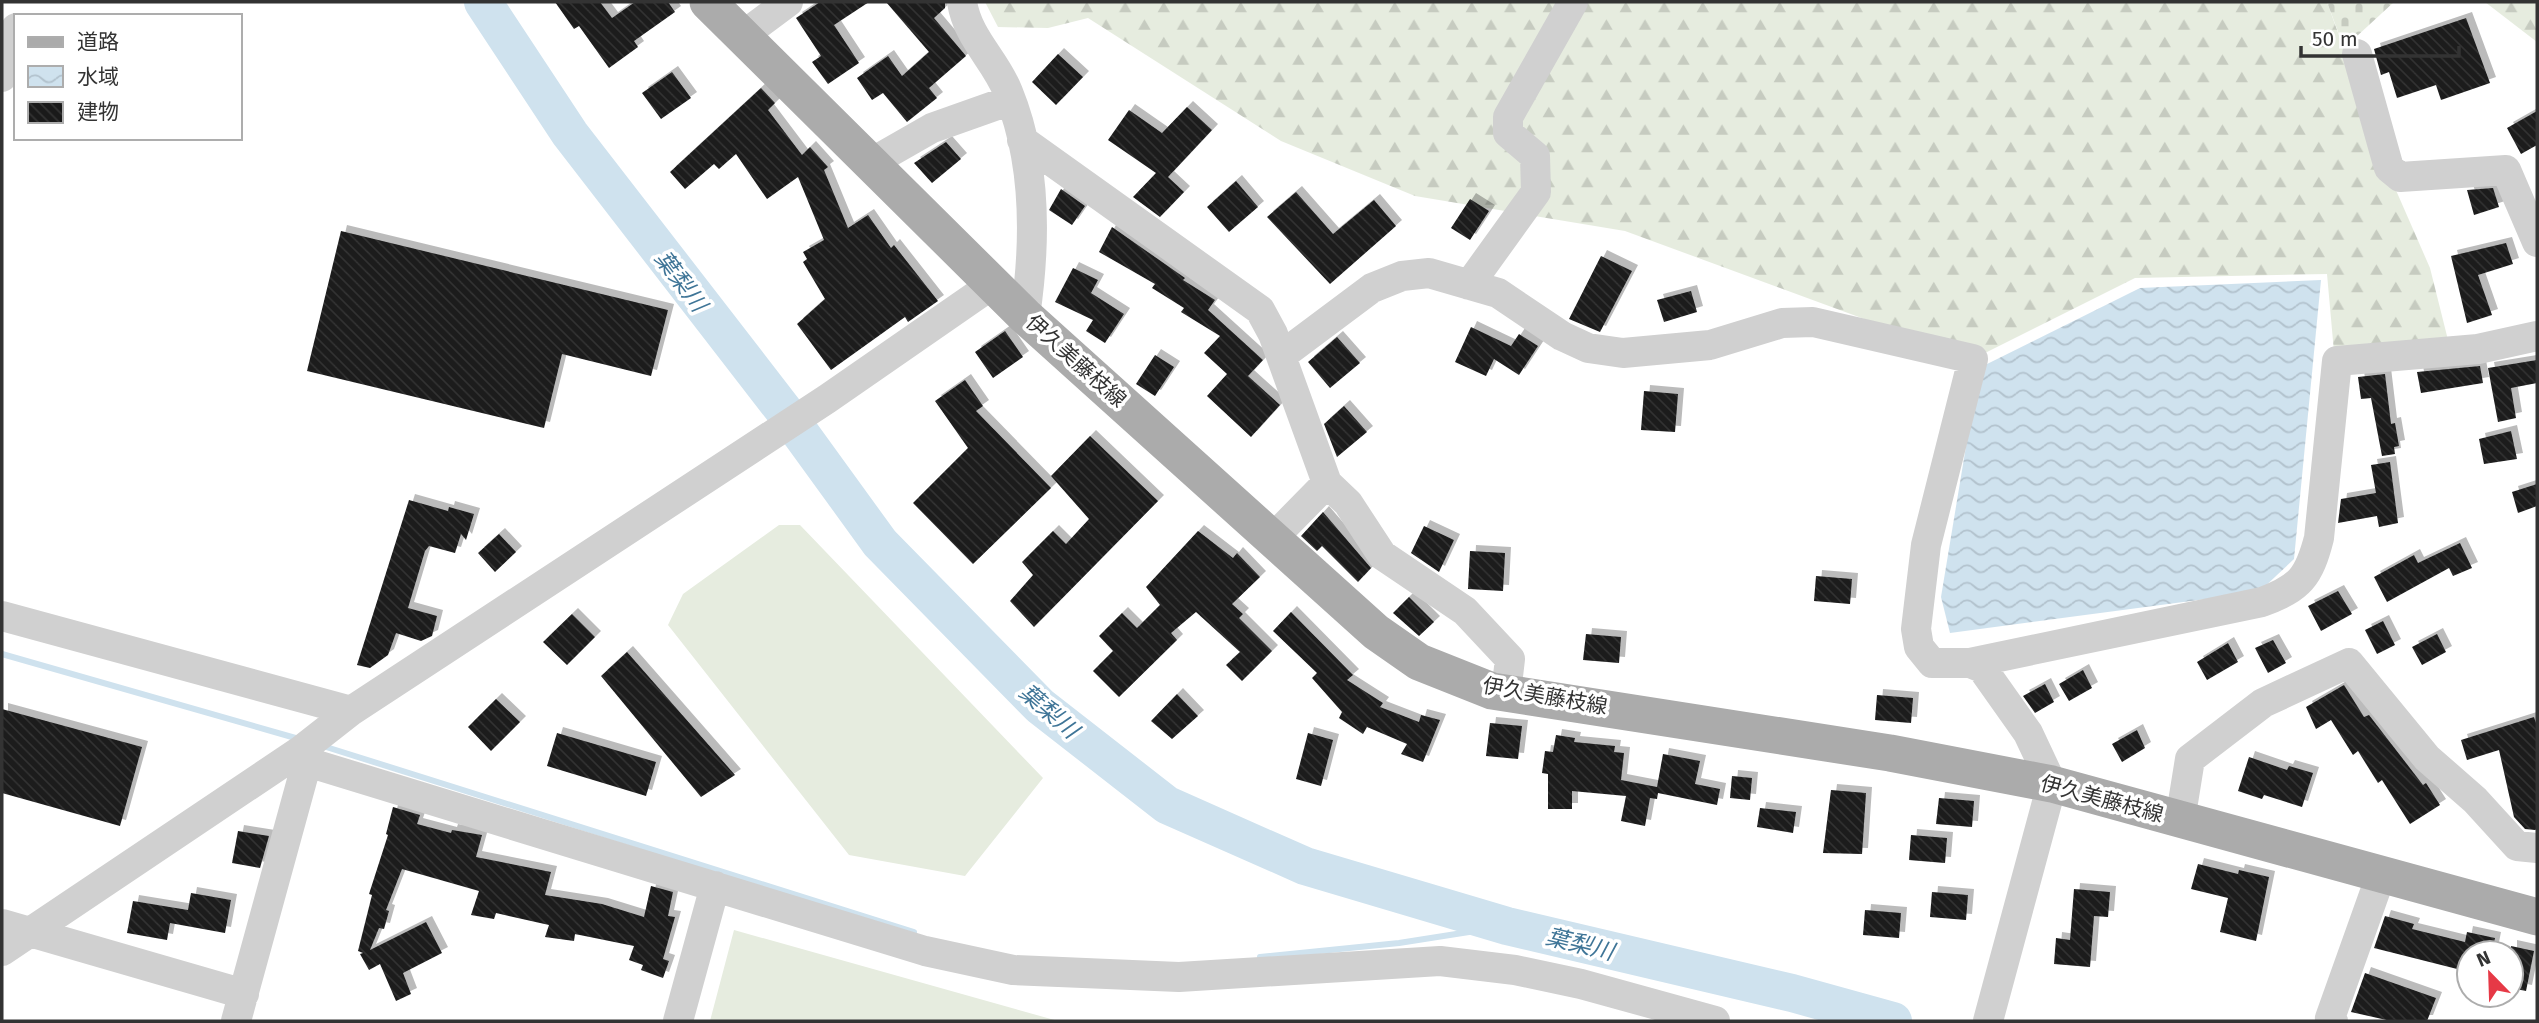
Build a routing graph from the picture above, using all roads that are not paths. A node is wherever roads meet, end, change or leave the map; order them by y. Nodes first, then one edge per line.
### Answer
1 (708, 2) edge
2 (788, 2) edge
3 (962, 2) edge
4 (1573, 2) edge
5 (14, 35) edge
6 (741, 37) junction
7 (2357, 54) dead end
8 (2, 77) edge
9 (1011, 100) junction
10 (1022, 140) junction
11 (869, 163) junction
12 (2537, 242) edge
13 (993, 284) junction
14 (1469, 285) junction
15 (1025, 316) junction
16 (2537, 336) edge
17 (1280, 356) junction
18 (1327, 483) junction
19 (1272, 539) junction
20 (2, 616) edge
21 (1970, 663) junction
22 (1506, 693) junction
23 (351, 711) junction
24 (303, 757) junction
25 (2052, 784) junction
26 (2180, 821) junction
27 (2537, 848) edge
28 (2381, 875) junction
29 (715, 886) junction
30 (2537, 917) edge
31 (2, 924) edge
32 (30, 932) junction
33 (2, 951) edge
34 (240, 1008) edge
35 (1990, 1012) edge
36 (678, 1021) edge
37 (1715, 1021) edge
38 (2333, 1021) edge

1 - 6 main road, 伊久美藤枝線
2 - 6 street
3 - 9 street
4 - 14 street
5 - 8 street
6 - 11 main road, 伊久美藤枝線
7 - 12 street
9 - 10 street
9 - 11 street
10 - 15 street
10 - 17 street
11 - 13 main road, 伊久美藤枝線
13 - 15 main road, 伊久美藤枝線
13 - 23 street
14 - 17 street
14 - 21 street
15 - 19 main road, 伊久美藤枝線
16 - 21 street
17 - 18 street
18 - 19 street
18 - 22 street
19 - 22 main road, 伊久美藤枝線
20 - 23 street
21 - 25 street
22 - 25 main road, 伊久美藤枝線
23 - 24 street
24 - 29 street
24 - 32 street
24 - 34 street
25 - 26 main road, 伊久美藤枝線
25 - 35 street
26 - 27 street
26 - 28 main road, 伊久美藤枝線
28 - 30 main road, 伊久美藤枝線
28 - 38 street
29 - 36 street
29 - 37 street
31 - 32 street
32 - 33 street
32 - 34 street

